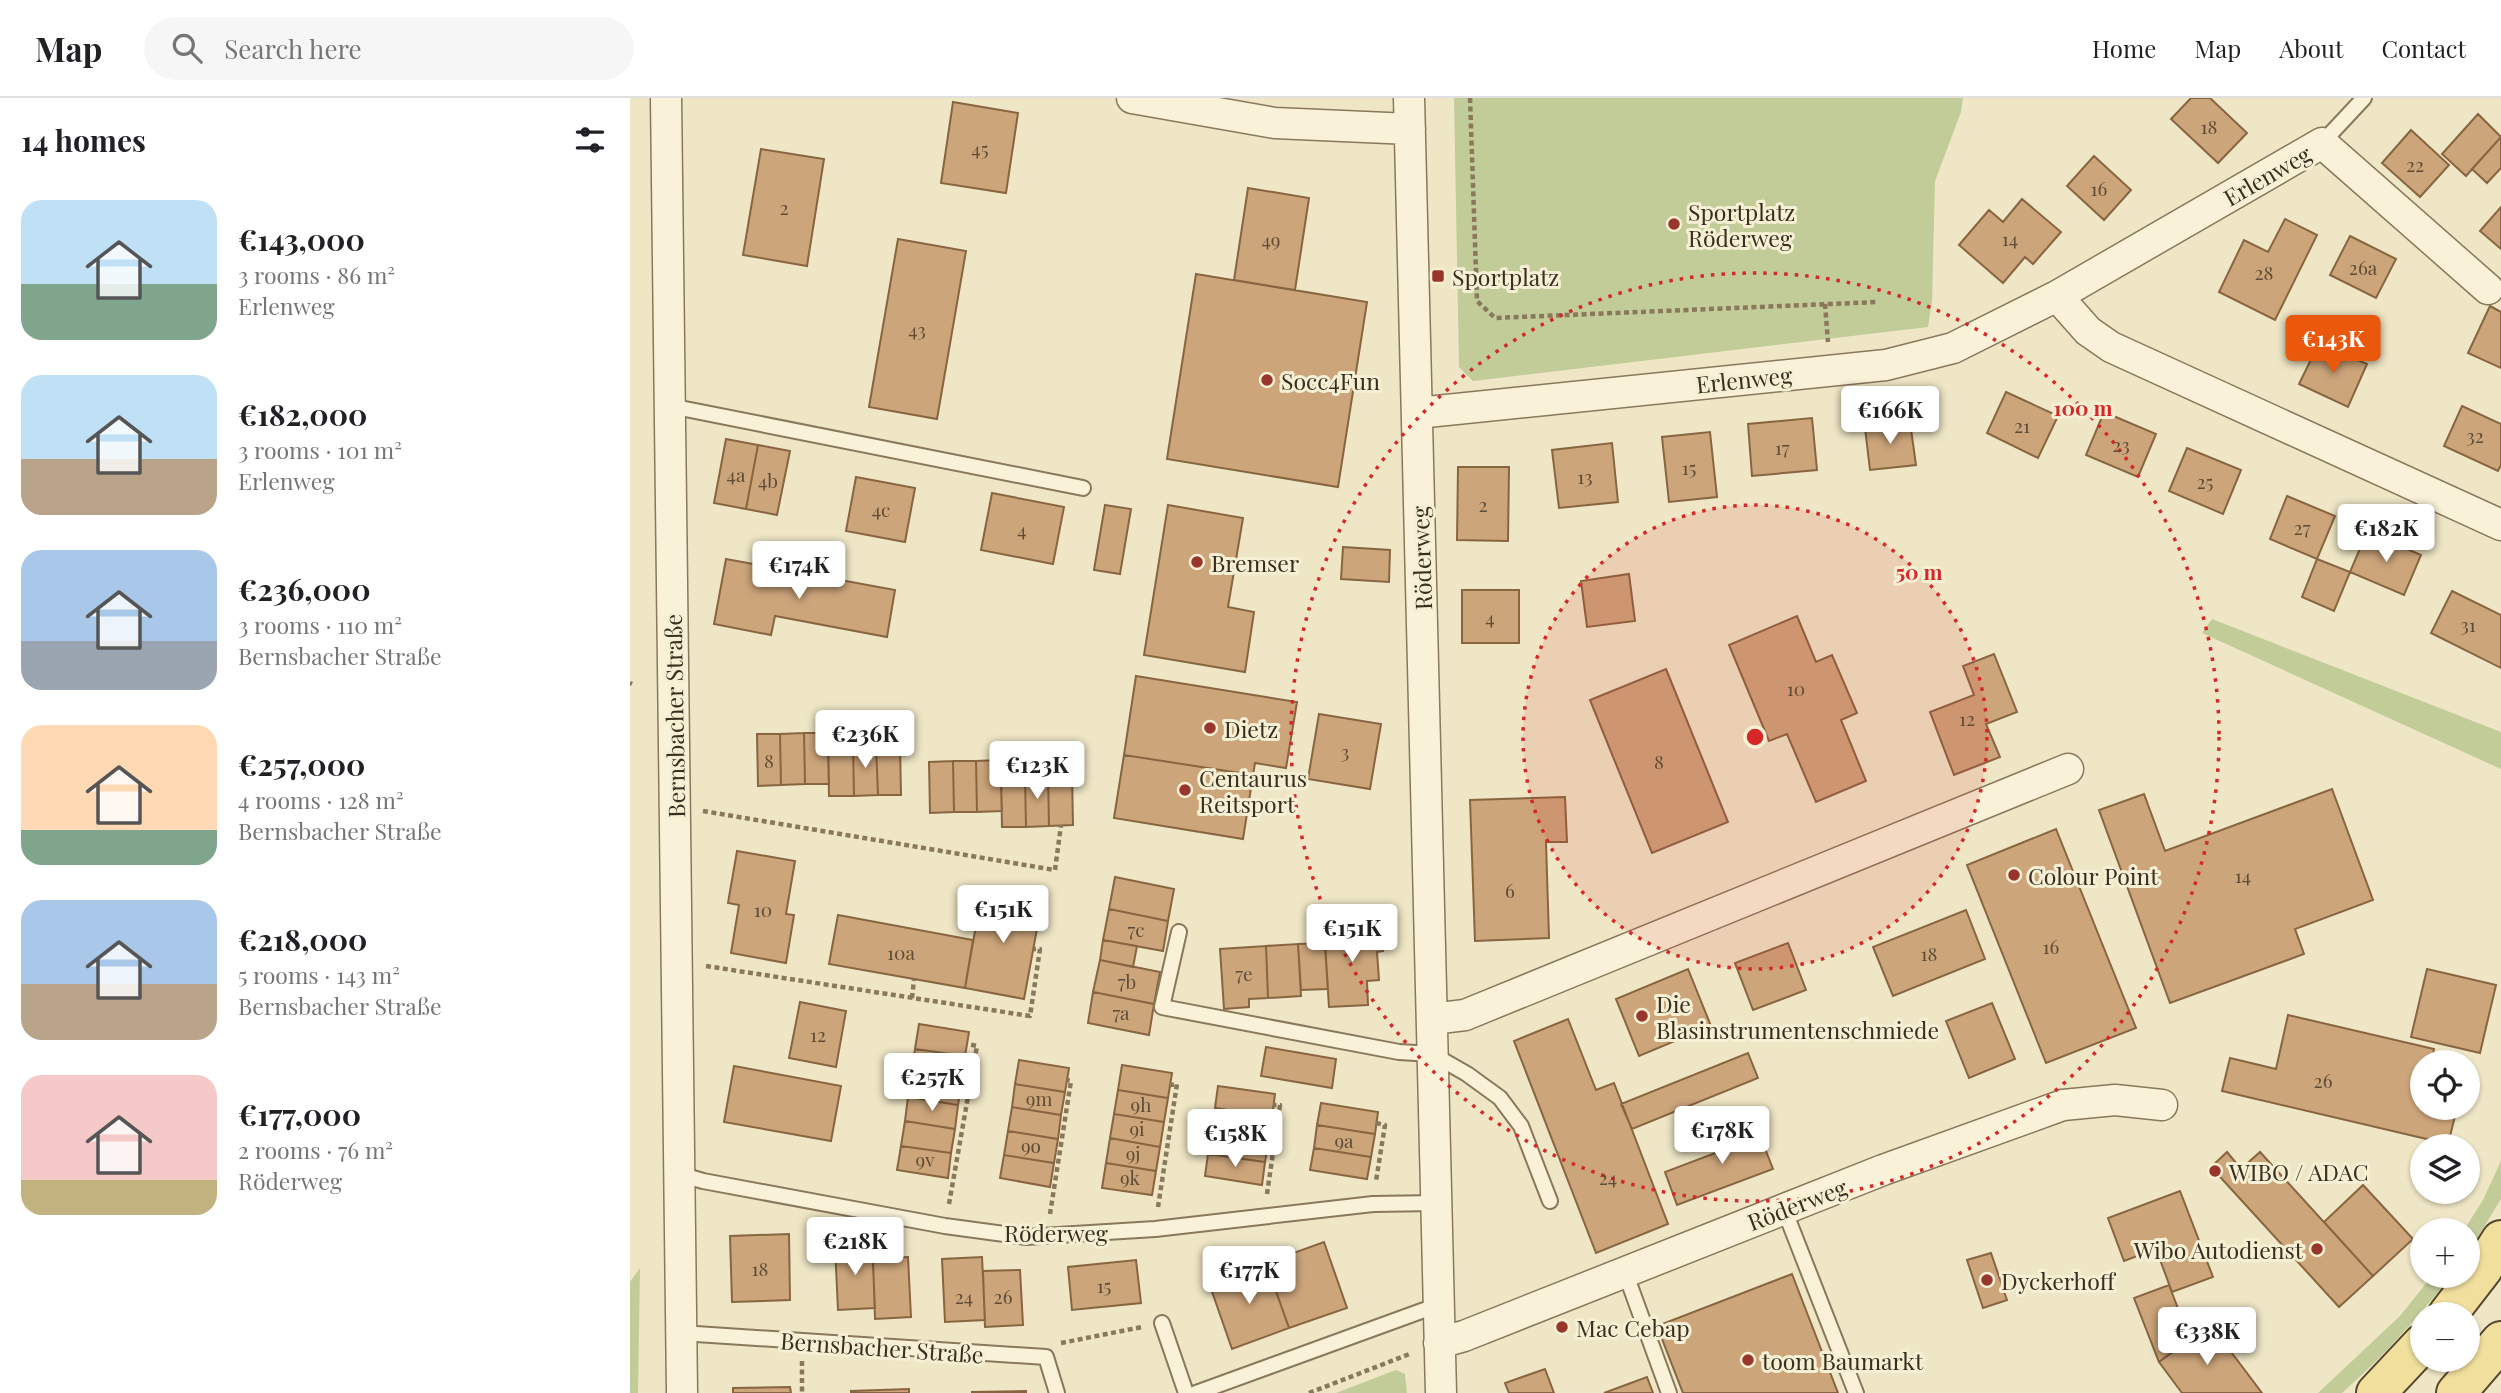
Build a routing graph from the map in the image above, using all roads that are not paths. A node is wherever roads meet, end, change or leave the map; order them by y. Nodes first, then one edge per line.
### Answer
1 (666, 98) edge
2 (1132, 98) edge
3 (1409, 98) edge
4 (2364, 98) edge
5 (1410, 130) junction
6 (2322, 143) junction
7 (2488, 289) dead end
8 (2057, 296) junction
9 (670, 406) junction
10 (1417, 413) junction
11 (1083, 488) dead end
12 (2501, 525) edge
13 (2068, 769) dead end
14 (1179, 932) dead end
15 (1432, 1019) junction
16 (1432, 1054) junction
17 (2162, 1105) dead end
18 (679, 1174) junction
19 (1549, 1201) dead end
20 (1436, 1203) junction
21 (1784, 1209) junction
22 (2501, 1240) edge
23 (1625, 1272) junction
24 (2457, 1302) edge
25 (1438, 1305) junction
26 (1162, 1323) road end
27 (681, 1333) junction
28 (2501, 1341) edge
29 (1439, 1343) junction
30 (2410, 1357) edge
31 (682, 1393) edge
32 (1057, 1393) edge
33 (1186, 1393) edge
34 (1196, 1393) edge
35 (1441, 1393) edge
36 (1669, 1393) edge
37 (1856, 1393) edge
38 (2376, 1393) edge
39 (2456, 1393) edge

1 - 9 street, Bernsbacher Straße
2 - 5 street
3 - 5 street, Röderweg
4 - 6 lane
5 - 10 street, Röderweg
6 - 7 street, Erlenweg
6 - 8 street, Erlenweg
8 - 10 street, Erlenweg
8 - 12 street
9 - 11 lane
9 - 18 street, Bernsbacher Straße
10 - 15 street, Röderweg
13 - 15 street
14 - 16 lane
15 - 16 street, Röderweg
16 - 19 lane
16 - 20 street, Röderweg
17 - 21 street, Röderweg
18 - 20 lane, Röderweg
18 - 27 street, Bernsbacher Straße
20 - 25 street, Röderweg
21 - 23 street, Röderweg
21 - 37 lane
22 - 24 main road
23 - 29 street, Röderweg
23 - 36 lane
25 - 29 street, Röderweg
25 - 34 lane
26 - 33 lane
27 - 31 street, Bernsbacher Straße
27 - 32 lane, Bernsbacher Straße
28 - 39 main road
29 - 35 street, Röderweg
30 - 38 main road

